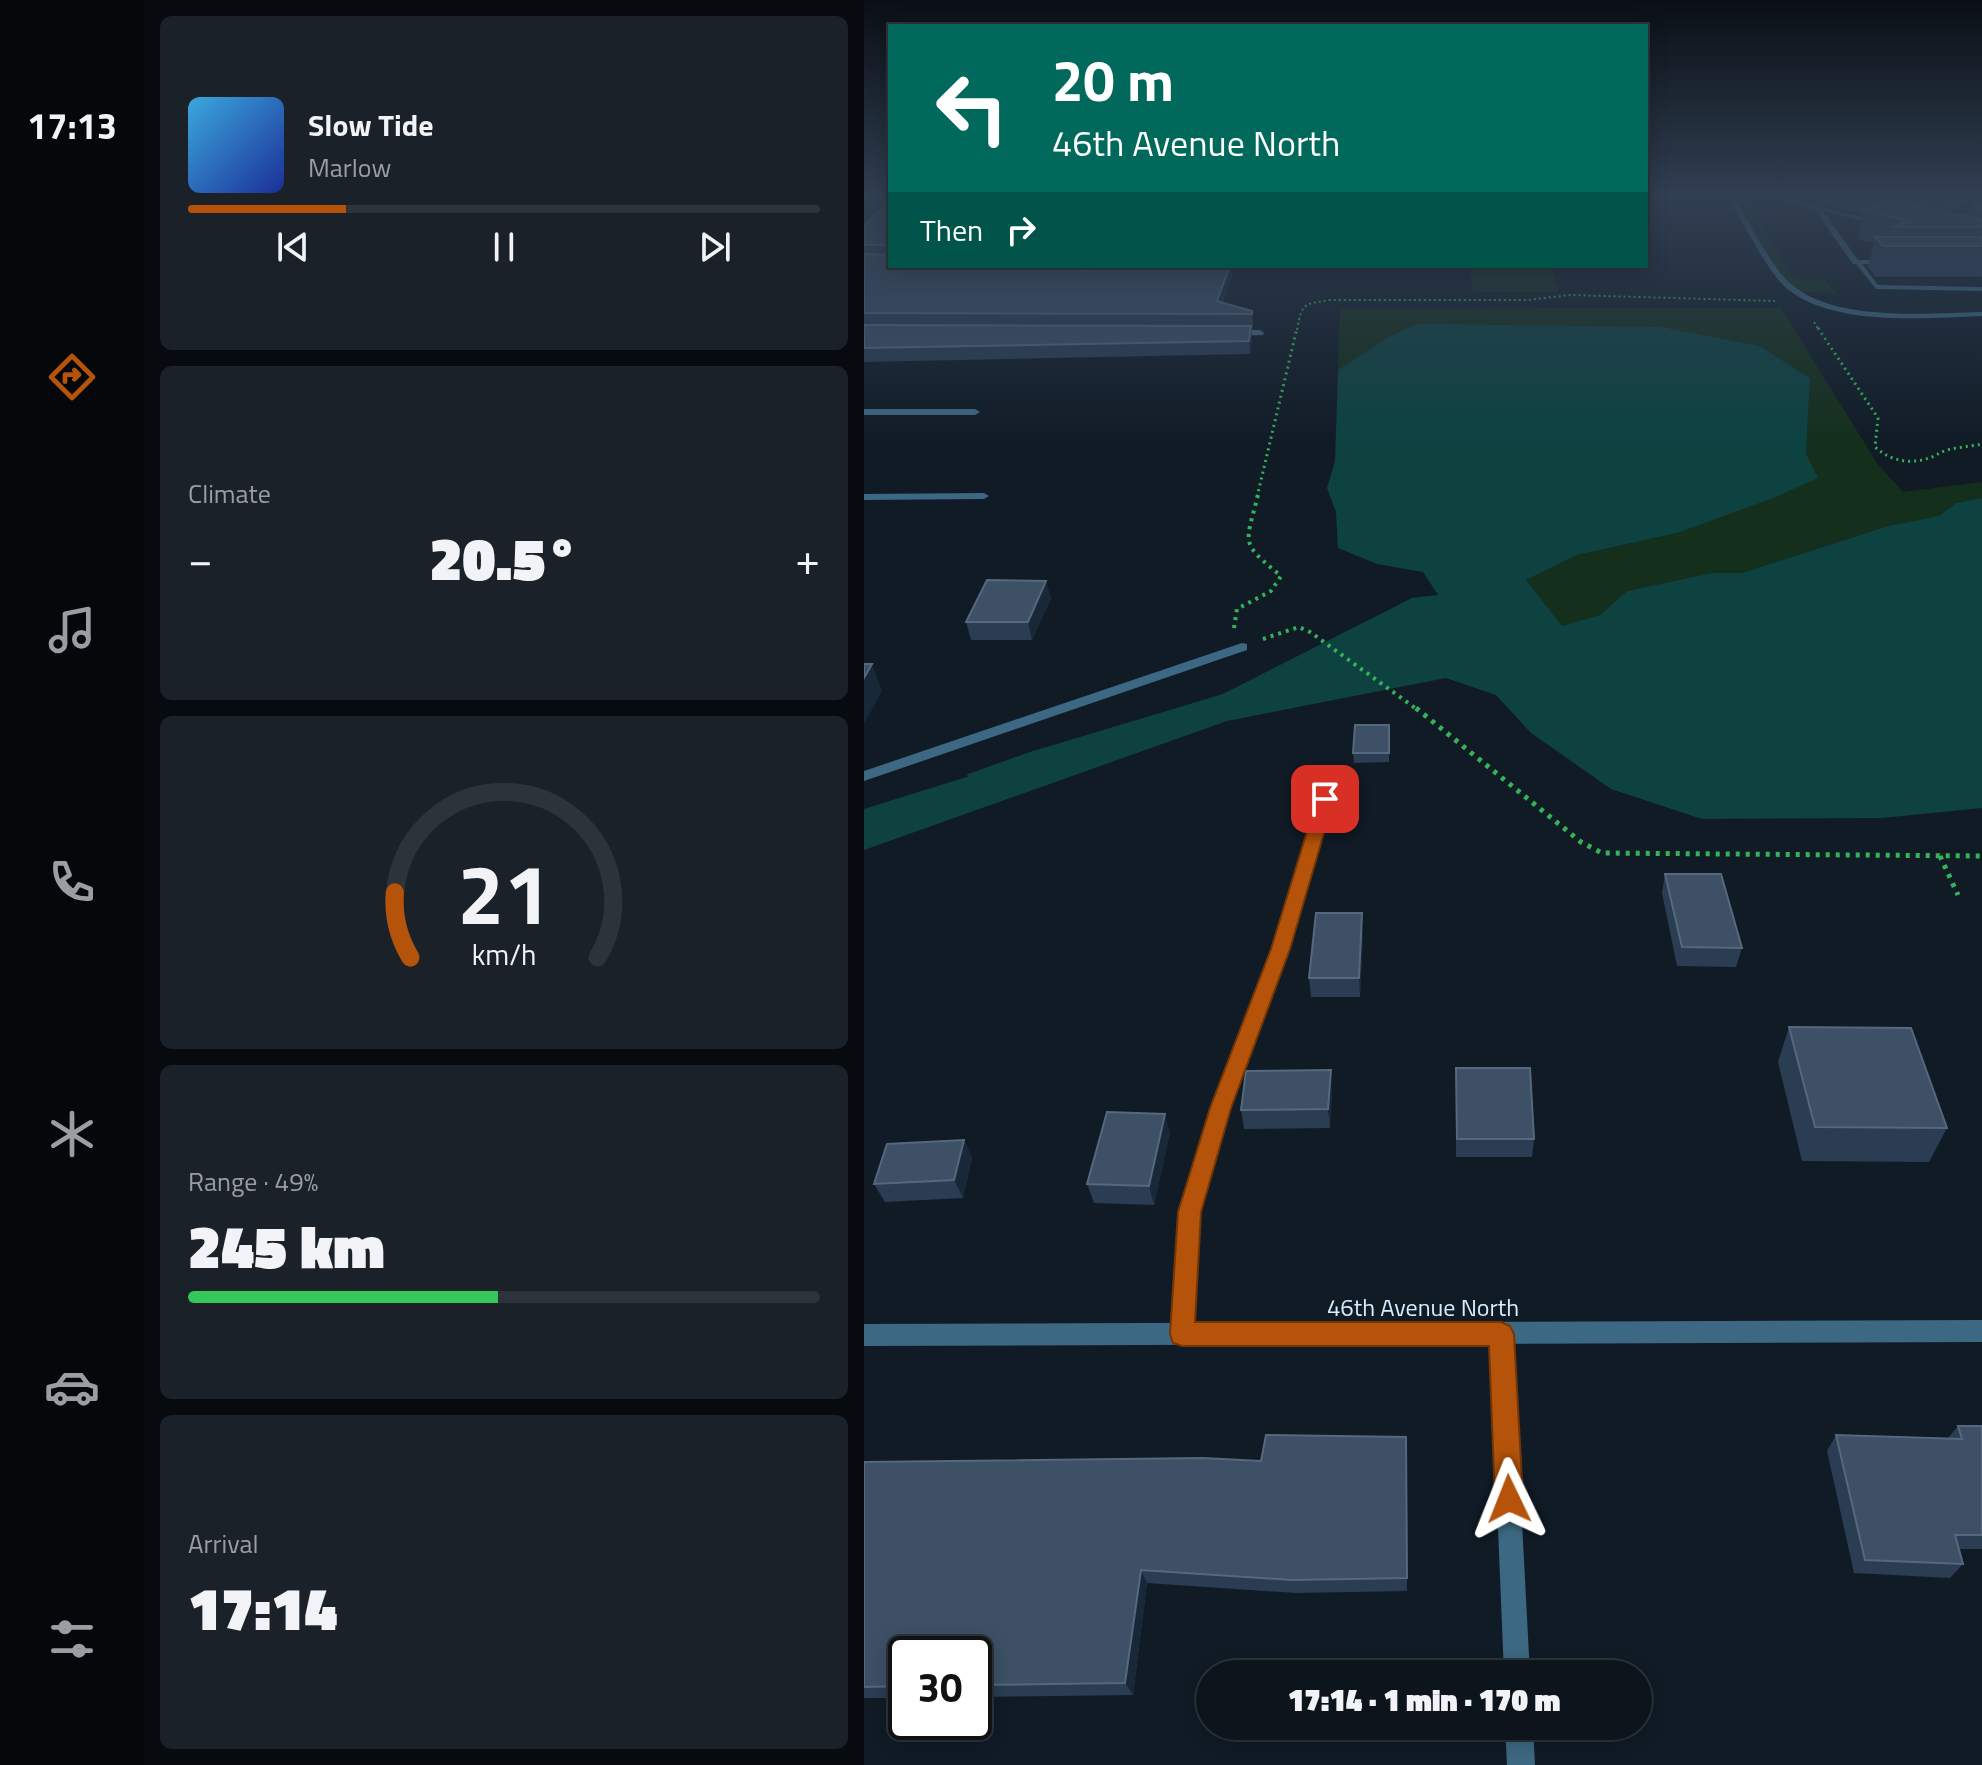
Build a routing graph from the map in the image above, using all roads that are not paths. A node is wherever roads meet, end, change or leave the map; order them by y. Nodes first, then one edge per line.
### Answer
1 (1783, 280) edge
2 (1871, 280) edge
3 (1982, 289) edge
4 (1982, 314) edge
5 (1213, 333) edge
6 (1260, 333) dead end
7 (864, 412) edge
8 (975, 412) dead end
9 (984, 496) dead end
10 (864, 497) edge
11 (1242, 647) road end
12 (864, 776) edge
13 (1325, 799) dead end
14 (1982, 1331) edge
15 (1182, 1334) junction
16 (1501, 1334) junction
17 (864, 1335) edge
18 (1516, 1660) edge
19 (1520, 1740) edge
20 (1521, 1765) edge

1 - 4 street
2 - 3 street
5 - 6 street
7 - 8 street
9 - 10 street
11 - 12 street
13 - 15 street
14 - 16 street, 46th Avenue North
15 - 16 street, 46th Avenue North
15 - 17 street, 46th Avenue North
16 - 18 street
19 - 20 street

